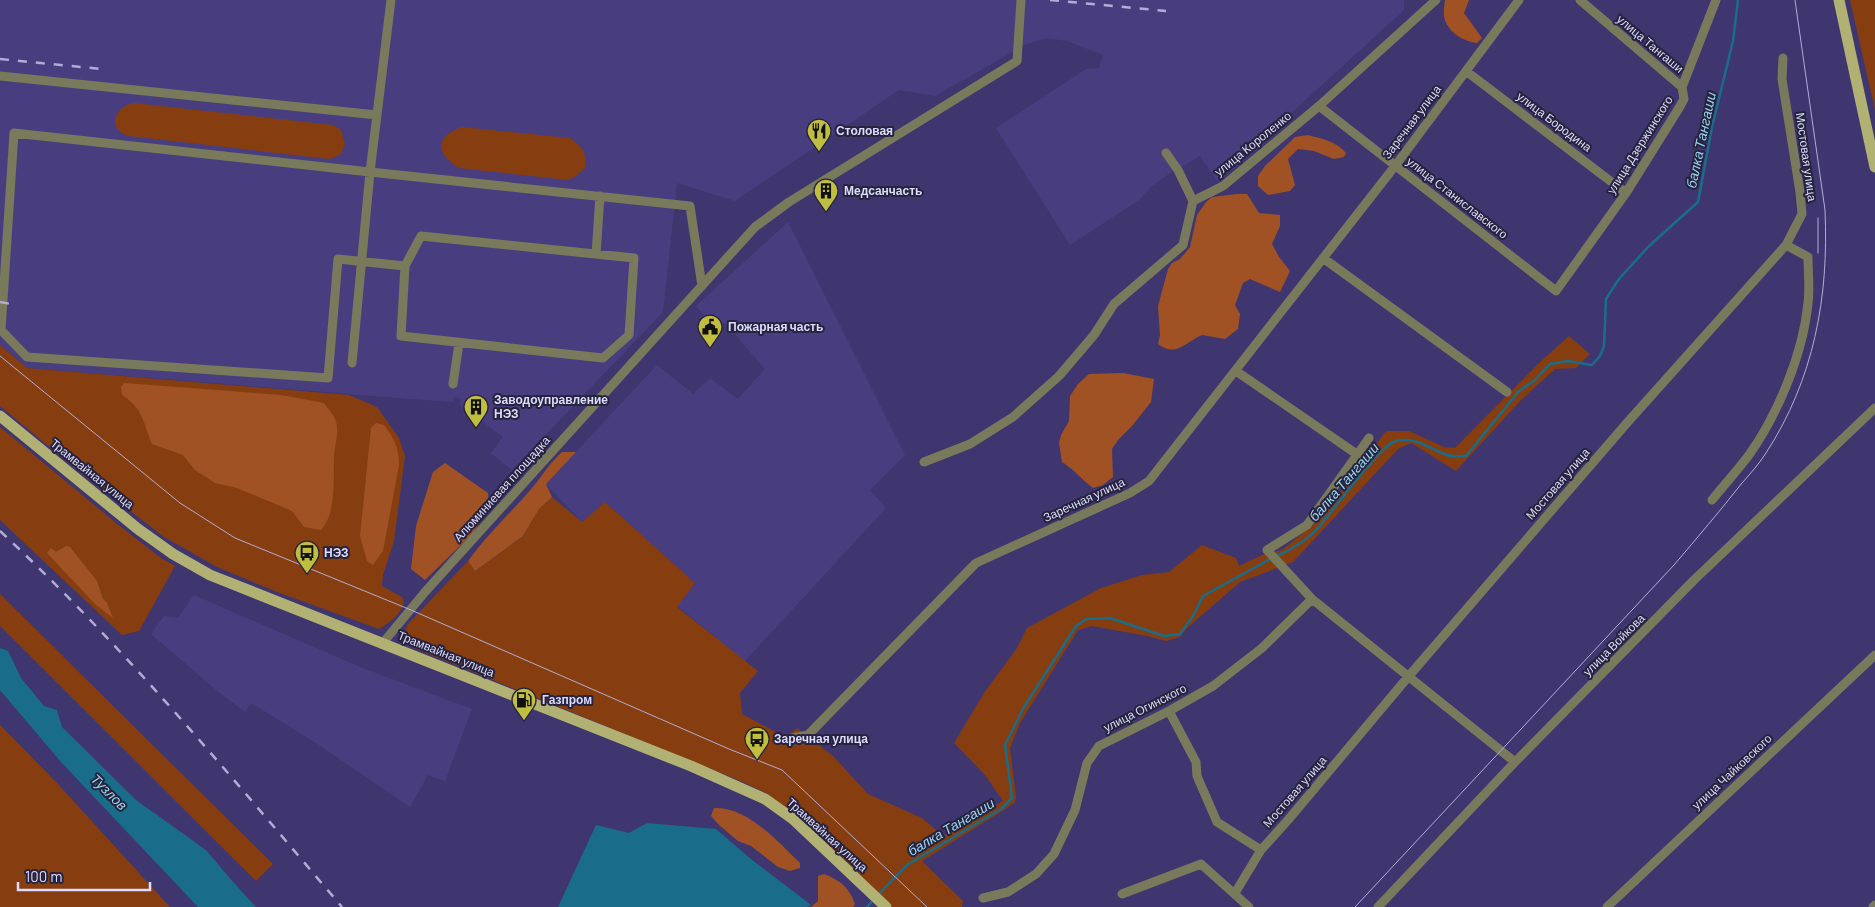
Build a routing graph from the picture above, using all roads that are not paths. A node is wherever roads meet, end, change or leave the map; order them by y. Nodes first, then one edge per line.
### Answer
1 (391, 0) edge
2 (1021, 0) edge
3 (1436, 0) edge
4 (1519, 0) edge
5 (1580, 0) edge
6 (1716, 0) edge
7 (1839, 0) edge
8 (1783, 58) dead end
9 (1466, 71) junction
10 (0, 76) edge
11 (1682, 87) junction
12 (1320, 106) junction
13 (377, 115) junction
14 (1166, 153) dead end
15 (1395, 166) junction
16 (1875, 166) edge
17 (370, 172) junction
18 (1626, 193) junction
19 (600, 196) junction
20 (1193, 201) junction
21 (1786, 245) junction
22 (596, 254) junction
23 (1323, 258) junction
24 (361, 262) junction
25 (406, 266) junction
26 (702, 286) junction
27 (1556, 291) joint
28 (459, 343) junction
29 (352, 363) dead end
30 (1236, 371) junction
31 (453, 384) dead end
32 (1508, 392) dead end
33 (1875, 408) edge
34 (0, 416) edge
35 (1369, 438) dead end
36 (1358, 455) junction
37 (924, 462) dead end
38 (1712, 500) dead end
39 (1312, 598) junction
40 (382, 644) junction
41 (1875, 655) edge
42 (1408, 677) junction
43 (1169, 711) junction
44 (793, 738) dead end
45 (1515, 762) junction
46 (1261, 850) junction
47 (1234, 893) junction
48 (1122, 894) dead end
49 (983, 898) dead end
50 (886, 907) edge
51 (1249, 907) edge
52 (1378, 907) edge
53 (1607, 907) edge

1 - 13 street
2 - 26 street, Алюминиевая площадка
3 - 12 street, улица Короленко
4 - 9 street, Заречная улица
5 - 11 street, улица Тангаши
6 - 11 street, улица Дзержинского
7 - 16 main road
8 - 21 street, Мостовая улица
9 - 15 street, Заречная улица
9 - 18 street, улица Бородина
10 - 13 street
11 - 18 street, улица Дзержинского
12 - 15 street, улица Станиславского
12 - 20 street, улица Короленко
13 - 17 street
14 - 20 street
15 - 23 street, Заречная улица
15 - 27 street, улица Станиславского
17 - 19 street
17 - 24 street
17 - 24 street
18 - 27 street, улица Дзержинского
19 - 22 street
19 - 26 street
20 - 37 street
21 - 38 street
21 - 42 street, Мостовая улица
22 - 25 street
22 - 28 street
23 - 30 street, Заречная улица
23 - 32 street
24 - 25 street
24 - 29 street
25 - 28 street
26 - 40 street, Алюминиевая площадка
28 - 31 street
30 - 36 street
30 - 44 street, Заречная улица
33 - 45 street, улица Войкова
34 - 40 main road, Трамвайная улица
35 - 36 street
36 - 39 street
39 - 42 street
39 - 43 street, улица Огинского
40 - 50 main road, Трамвайная улица
41 - 53 street, улица Чайковского
42 - 45 street
42 - 46 street, Мостовая улица
43 - 46 street
43 - 49 street, улица Огинского
45 - 52 street, улица Войкова
46 - 47 street, Мостовая улица
47 - 48 street
47 - 51 street

